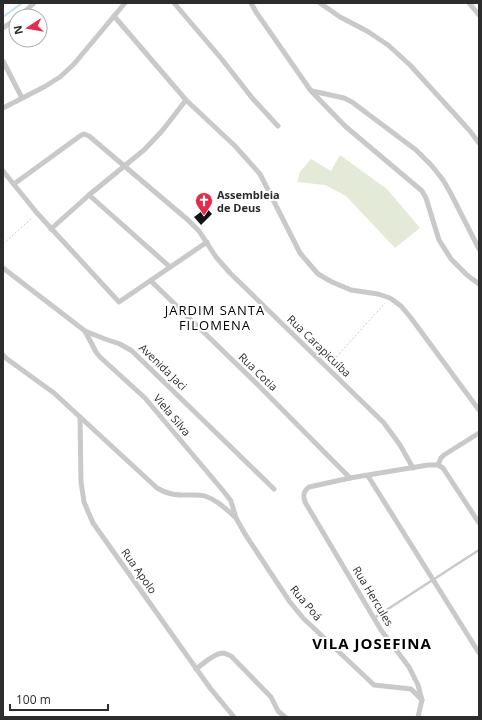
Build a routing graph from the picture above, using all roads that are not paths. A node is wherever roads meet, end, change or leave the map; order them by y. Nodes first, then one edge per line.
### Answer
1 (125, 3) edge
2 (174, 3) edge
3 (251, 3) edge
4 (320, 3) edge
5 (469, 3) edge
6 (479, 15) edge
7 (114, 16) junction
8 (3, 61) edge
9 (311, 91) junction
10 (22, 98) junction
11 (186, 100) junction
12 (3, 108) edge
13 (278, 126) dead end
14 (479, 143) edge
15 (124, 166) junction
16 (3, 171) edge
17 (14, 184) junction
18 (88, 195) junction
19 (51, 229) junction
20 (207, 242) junction
21 (479, 248) edge
22 (170, 267) junction
23 (3, 268) edge
24 (151, 281) junction
25 (479, 284) edge
26 (85, 331) junction
27 (3, 355) edge
28 (479, 410) edge
29 (80, 417) junction
30 (479, 433) edge
31 (438, 465) junction
32 (413, 468) junction
33 (368, 476) junction
34 (350, 478) junction
35 (274, 489) dead end
36 (476, 514) edge
37 (236, 518) junction
38 (479, 523) edge
39 (479, 550) edge
40 (433, 580) junction
41 (374, 618) junction
42 (479, 653) edge
43 (196, 669) junction
44 (422, 700) junction
45 (234, 717) edge
46 (285, 717) edge
47 (418, 717) edge

1 - 7 street
2 - 13 street
3 - 9 street
4 - 14 street
5 - 6 street
7 - 10 street
7 - 11 street
8 - 10 street
9 - 21 street
9 - 25 street
10 - 12 street
11 - 15 street
11 - 28 street
15 - 17 street, Rua Carapicuíba
15 - 18 street
15 - 20 street, Rua Carapicuíba
16 - 17 street
17 - 19 street
18 - 19 street
18 - 22 street
19 - 24 street
20 - 22 street
20 - 32 street, Rua Carapicuíba
22 - 24 street
23 - 26 street, Avenida Jaci
24 - 34 street, Rua Cotia
26 - 35 street, Avenida Jaci
26 - 37 street, Viela Silva
27 - 29 street
29 - 37 street
29 - 43 street, Rua Apolo
30 - 31 street
31 - 32 street
31 - 36 street
32 - 33 street
33 - 34 street
33 - 40 street
34 - 41 street, Rua Hercules
36 - 38 street
37 - 44 street, Rua Poá
39 - 40 lane
40 - 41 lane
40 - 42 street
41 - 44 street, Rua Hercules
43 - 45 street, Rua Apolo
43 - 46 street
44 - 47 street, Rua Hercules

